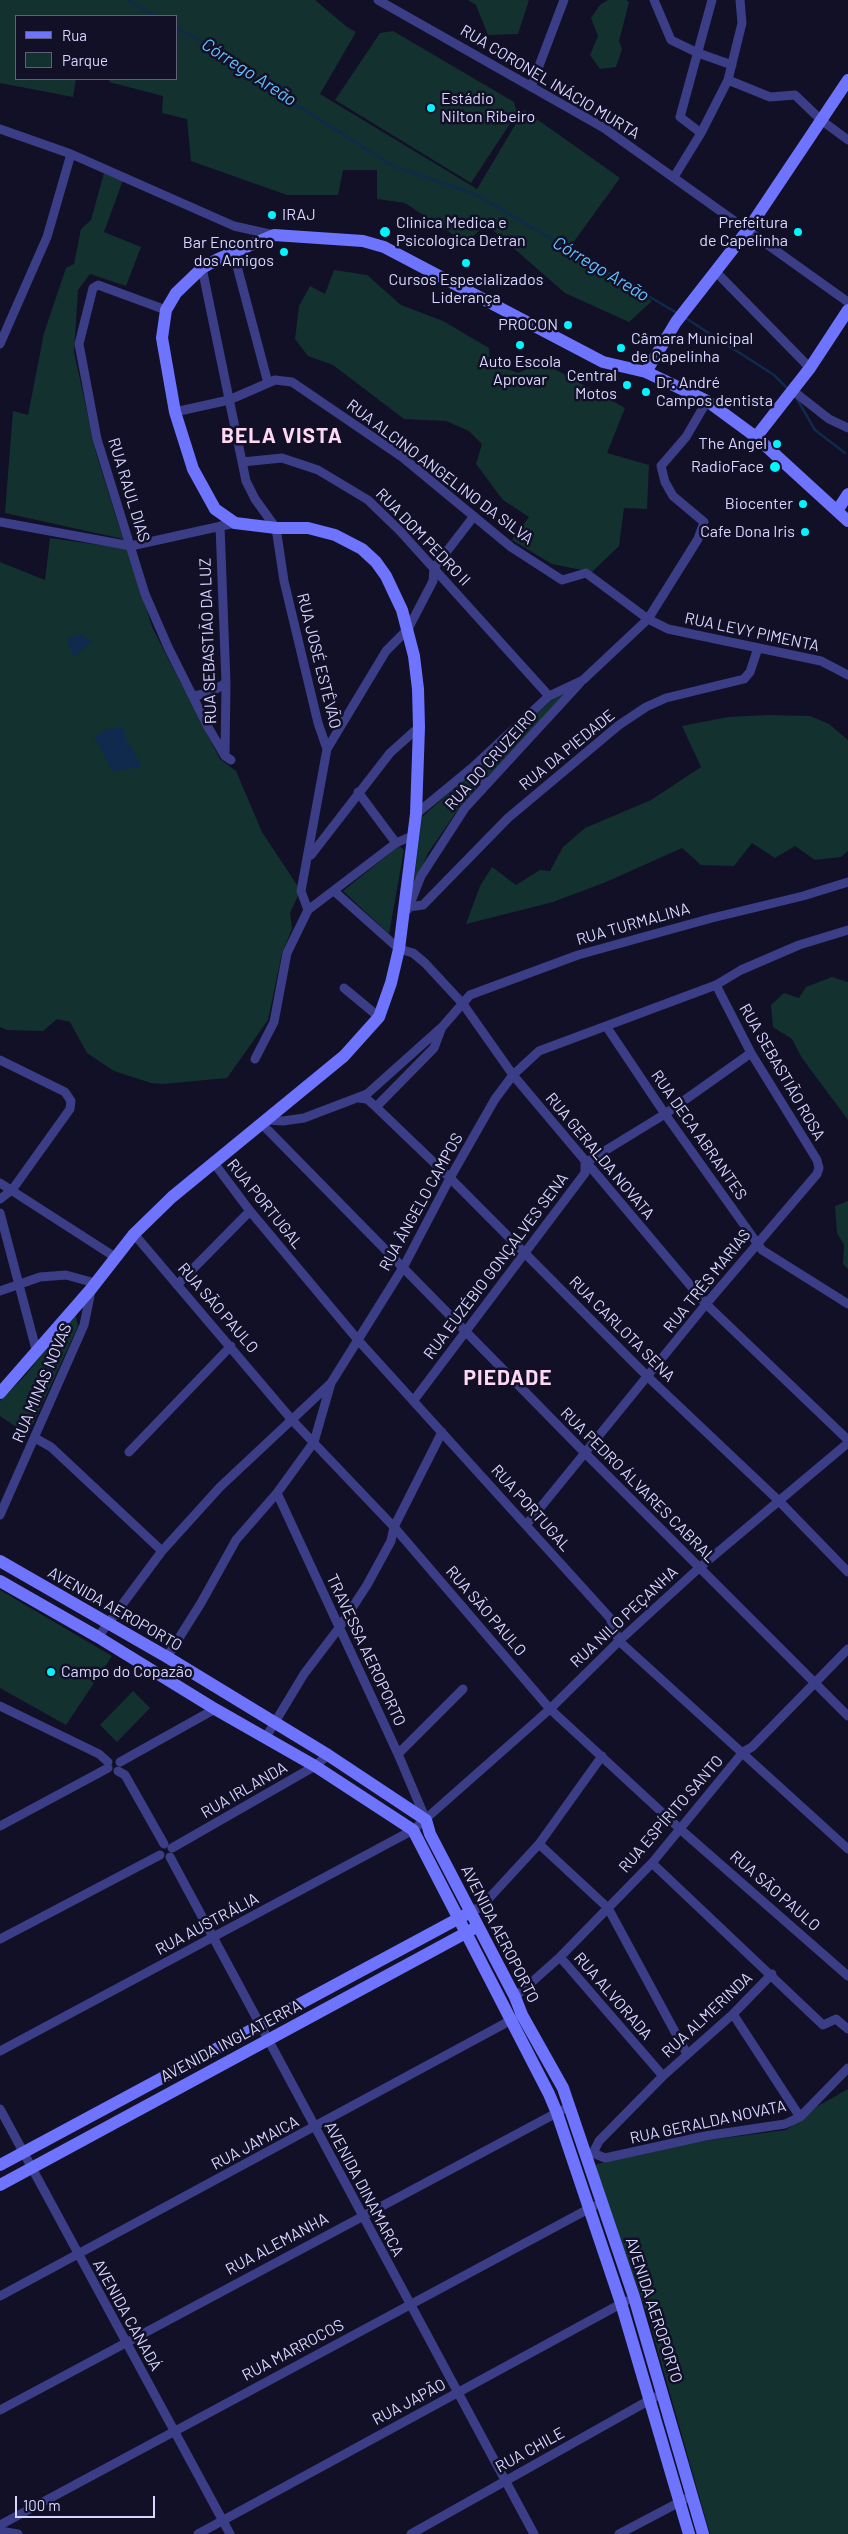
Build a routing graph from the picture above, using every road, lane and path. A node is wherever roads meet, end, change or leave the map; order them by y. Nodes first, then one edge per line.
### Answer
1 (378, 0) edge
2 (564, 0) edge
3 (654, 0) edge
4 (712, 0) edge
5 (740, 0) edge
6 (698, 53) junction
7 (732, 64) junction
8 (728, 80) junction
9 (848, 80) edge
10 (531, 87) junction
11 (821, 120) junction
12 (0, 129) edge
13 (701, 133) junction
14 (848, 140) edge
15 (71, 154) junction
16 (674, 177) junction
17 (747, 231) junction
18 (274, 235) junction
19 (233, 251) junction
20 (202, 268) junction
21 (716, 272) junction
22 (848, 302) edge
23 (166, 310) junction
24 (848, 310) edge
25 (0, 344) edge
26 (810, 368) junction
27 (646, 372) junction
28 (268, 383) junction
29 (790, 393) junction
30 (228, 400) junction
31 (707, 401) junction
32 (175, 412) junction
33 (848, 428) edge
34 (756, 437) junction
35 (242, 462) junction
36 (848, 494) edge
37 (837, 511) junction
38 (474, 516) junction
39 (848, 521) edge
40 (0, 522) edge
41 (235, 523) junction
42 (220, 526) junction
43 (276, 528) junction
44 (130, 546) junction
45 (434, 568) junction
46 (648, 619) junction
47 (408, 628) junction
48 (758, 648) junction
49 (848, 675) edge
50 (583, 680) junction
51 (226, 683) junction
52 (193, 696) junction
53 (549, 696) junction
54 (226, 724) junction
55 (208, 727) junction
56 (419, 727) junction
57 (327, 749) junction
58 (228, 758) joint
59 (473, 768) junction
60 (486, 784) junction
61 (358, 792) junction
62 (416, 814) junction
63 (412, 836) junction
64 (396, 843) junction
65 (309, 857) junction
66 (848, 882) edge
67 (334, 891) junction
68 (308, 910) junction
69 (406, 913) junction
70 (848, 930) edge
71 (399, 949) junction
72 (716, 985) junction
73 (344, 988) dead end
74 (463, 1004) junction
75 (379, 1016) junction
76 (443, 1026) junction
77 (606, 1026) junction
78 (751, 1053) junction
79 (255, 1059) dead end
80 (0, 1060) edge
81 (513, 1075) junction
82 (367, 1094) junction
83 (358, 1098) junction
84 (376, 1107) junction
85 (665, 1114) junction
86 (264, 1122) junction
87 (586, 1163) junction
88 (214, 1164) junction
89 (817, 1174) joint
90 (450, 1178) junction
91 (0, 1183) edge
92 (12, 1190) junction
93 (0, 1199) edge
94 (250, 1211) junction
95 (0, 1213) edge
96 (134, 1234) junction
97 (757, 1243) junction
98 (526, 1253) junction
99 (115, 1257) junction
100 (404, 1266) junction
101 (177, 1285) junction
102 (18, 1286) junction
103 (93, 1286) junction
104 (0, 1291) edge
105 (706, 1304) junction
106 (848, 1304) edge
107 (465, 1330) junction
108 (358, 1340) junction
109 (231, 1346) junction
110 (37, 1353) junction
111 (648, 1377) junction
112 (332, 1383) junction
113 (0, 1393) edge
114 (414, 1400) junction
115 (292, 1420) junction
116 (442, 1432) junction
117 (35, 1438) junction
118 (314, 1442) junction
119 (848, 1442) edge
120 (129, 1452) dead end
121 (585, 1454) junction
122 (277, 1493) junction
123 (779, 1501) junction
124 (0, 1515) edge
125 (527, 1524) junction
126 (394, 1527) junction
127 (162, 1551) junction
128 (0, 1561) edge
129 (699, 1568) junction
130 (848, 1572) edge
131 (0, 1581) edge
132 (108, 1623) junction
133 (339, 1628) junction
134 (98, 1637) junction
135 (619, 1640) junction
136 (848, 1649) edge
137 (167, 1656) junction
138 (814, 1682) junction
139 (463, 1689) dead end
140 (0, 1706) edge
141 (215, 1709) junction
142 (550, 1709) junction
143 (848, 1716) edge
144 (274, 1723) junction
145 (266, 1737) junction
146 (743, 1752) junction
147 (398, 1754) junction
148 (328, 1755) junction
149 (602, 1756) junction
150 (108, 1765) junction
151 (315, 1766) junction
152 (119, 1767) junction
153 (426, 1820) junction
154 (0, 1826) edge
155 (680, 1829) junction
156 (414, 1830) junction
157 (539, 1844) junction
158 (169, 1849) junction
159 (848, 1849) edge
160 (652, 1863) junction
161 (608, 1908) junction
162 (475, 1909) junction
163 (460, 1920) junction
164 (478, 1926) junction
165 (466, 1933) junction
166 (0, 1939) edge
167 (213, 1939) junction
168 (560, 1958) junction
169 (772, 1974) junction
170 (848, 1976) edge
171 (515, 1997) junction
172 (733, 2014) junction
173 (516, 2018) junction
174 (260, 2026) junction
175 (848, 2028) edge
176 (268, 2040) junction
177 (0, 2051) edge
178 (687, 2054) junction
179 (848, 2068) edge
180 (663, 2076) junction
181 (569, 2106) junction
182 (0, 2109) edge
183 (556, 2113) junction
184 (800, 2117) junction
185 (314, 2128) junction
186 (23, 2152) junction
187 (589, 2155) junction
188 (0, 2165) edge
189 (32, 2167) junction
190 (0, 2184) edge
191 (595, 2205) junction
192 (361, 2216) junction
193 (78, 2254) junction
194 (0, 2296) edge
195 (634, 2297) junction
196 (621, 2303) junction
197 (410, 2304) junction
198 (125, 2343) junction
199 (458, 2392) junction
200 (663, 2392) junction
201 (651, 2400) junction
202 (0, 2410) edge
203 (174, 2431) junction
204 (506, 2480) junction
205 (692, 2495) junction
206 (680, 2501) junction
207 (222, 2519) junction
208 (0, 2525) edge
209 (0, 2531) edge
210 (18, 2534) edge
211 (198, 2534) edge
212 (230, 2534) edge
213 (411, 2534) edge
214 (534, 2534) edge
215 (619, 2534) edge
216 (689, 2534) edge
217 (703, 2534) edge

1 - 10 street, RUA CORONEL INÁCIO MURTA
2 - 10 street
3 - 6 street
4 - 6 street
5 - 7 street
6 - 7 street
6 - 13 street
7 - 8 street
8 - 11 street
8 - 13 street
9 - 11 street
10 - 16 street, RUA CORONEL INÁCIO MURTA
11 - 14 street
11 - 17 street
12 - 15 street
13 - 16 street
15 - 18 street
15 - 25 street
16 - 17 street, RUA CORONEL INÁCIO MURTA
17 - 21 street
17 - 22 street, RUA CORONEL INÁCIO MURTA
18 - 19 street
18 - 27 street
19 - 20 street
19 - 28 street
20 - 23 street
20 - 30 street, RUA JOSÉ ESTÊVÃO
21 - 26 street
21 - 27 street
23 - 32 street
23 - 44 street, RUA RAUL DIAS
24 - 26 street
26 - 29 street
27 - 31 street
28 - 30 street, RUA ALCINO ANGELINO DA SILVA
28 - 38 street, RUA ALCINO ANGELINO DA SILVA
29 - 33 street
29 - 34 street
30 - 32 street, RUA ALCINO ANGELINO DA SILVA
30 - 35 street, RUA JOSÉ ESTÊVÃO
31 - 34 street
31 - 46 street, RUA DO CRUZEIRO
32 - 41 street
34 - 37 street
35 - 43 street, RUA JOSÉ ESTÊVÃO
35 - 45 street, RUA DOM PEDRO II
36 - 37 street
37 - 39 street
38 - 45 street
38 - 46 street, RUA ALCINO ANGELINO DA SILVA
40 - 44 street
41 - 42 street
41 - 43 street
42 - 44 street
42 - 51 street, RUA SEBASTIÃO DA LUZ
43 - 47 street
43 - 57 street, RUA JOSÉ ESTÊVÃO
44 - 52 street, RUA RAUL DIAS
45 - 47 street
45 - 53 street, RUA DOM PEDRO II
46 - 48 street, RUA LEVY PIMENTA
46 - 50 street, RUA DO CRUZEIRO
47 - 56 street
47 - 57 street
48 - 49 street, RUA LEVY PIMENTA
48 - 69 street, RUA DA PIEDADE
50 - 53 street, RUA DO CRUZEIRO
50 - 60 street, RUA DO CRUZEIRO
51 - 52 street
51 - 54 street, RUA SEBASTIÃO DA LUZ
52 - 55 street, RUA RAUL DIAS
53 - 59 street, RUA DO CRUZEIRO
54 - 55 street
54 - 58 street, RUA SEBASTIÃO DA LUZ
55 - 58 street, RUA RAUL DIAS
56 - 61 street
56 - 62 street
57 - 65 street, RUA JOSÉ ESTÊVÃO
59 - 60 street
59 - 62 street, RUA DO CRUZEIRO
60 - 69 street, RUA DO CRUZEIRO
61 - 64 street
61 - 65 street
62 - 63 street
63 - 64 street
63 - 69 street
64 - 67 street
65 - 68 street, RUA JOSÉ ESTÊVÃO
66 - 74 street, RUA TURMALINA
67 - 68 street
67 - 71 street, RUA GERALDA NOVATA
68 - 79 street
69 - 71 street
70 - 72 street, RUA ÂNGELO CAMPOS
71 - 74 street, RUA GERALDA NOVATA
71 - 75 street
72 - 77 street, RUA ÂNGELO CAMPOS
72 - 78 street, RUA SEBASTIÃO ROSA
73 - 75 street
74 - 76 street, RUA TURMALINA
74 - 81 street, RUA GERALDA NOVATA
75 - 86 street
76 - 82 street, RUA TURMALINA
76 - 84 street, RUA TURMALINA
77 - 81 street, RUA ÂNGELO CAMPOS
77 - 85 street, RUA DECA ABRANTES
78 - 85 street, RUA EUZÉBIO GONÇALVES SENA
78 - 89 street, RUA SEBASTIÃO ROSA
80 - 92 street
81 - 87 street, RUA GERALDA NOVATA
81 - 90 street, RUA ÂNGELO CAMPOS
82 - 83 street, RUA TURMALINA
82 - 84 street
83 - 84 street
83 - 86 street, RUA TURMALINA
84 - 90 street, RUA CARLOTA SENA
85 - 87 street, RUA EUZÉBIO GONÇALVES SENA
85 - 97 street, RUA DECA ABRANTES
86 - 88 street
86 - 100 street, RUA PEDRO ÁLVARES CABRAL
87 - 98 street, RUA EUZÉBIO GONÇALVES SENA
87 - 105 street, RUA GERALDA NOVATA
88 - 94 street, RUA PORTUGAL
88 - 96 street
89 - 97 street, RUA TRÊS MARIAS
90 - 98 street, RUA CARLOTA SENA
90 - 100 street, RUA ÂNGELO CAMPOS
91 - 92 street
92 - 93 street
92 - 99 street
94 - 101 street
94 - 108 street, RUA PORTUGAL
95 - 102 street
96 - 99 street
96 - 101 street, RUA SÃO PAULO
97 - 105 street, RUA TRÊS MARIAS
97 - 106 street, RUA DECA ABRANTES
98 - 107 street, RUA EUZÉBIO GONÇALVES SENA
98 - 111 street, RUA CARLOTA SENA
99 - 103 street
100 - 107 street, RUA PEDRO ÁLVARES CABRAL
100 - 108 street, RUA ÂNGELO CAMPOS
101 - 109 street, RUA SÃO PAULO
102 - 103 street
102 - 104 street
102 - 110 street
103 - 110 street
103 - 117 street, RUA MINAS NOVAS
105 - 111 street, RUA TRÊS MARIAS
105 - 119 street, RUA GERALDA NOVATA
107 - 114 street, RUA EUZÉBIO GONÇALVES SENA
107 - 121 street, RUA PEDRO ÁLVARES CABRAL
108 - 112 street, RUA ÂNGELO CAMPOS
108 - 114 street, RUA PORTUGAL
109 - 115 street, RUA SÃO PAULO
109 - 120 street
110 - 113 street
111 - 121 street, RUA TRÊS MARIAS
111 - 123 street, RUA CARLOTA SENA
112 - 115 street
112 - 118 street, RUA ÂNGELO CAMPOS
114 - 116 street, RUA PORTUGAL
115 - 118 street, RUA SÃO PAULO
115 - 127 street
116 - 125 street, RUA PORTUGAL
116 - 126 street
117 - 124 street, RUA MINAS NOVAS
117 - 127 street
118 - 122 street, RUA ÂNGELO CAMPOS
118 - 126 street, RUA SÃO PAULO
119 - 123 street, RUA NILO PEÇANHA
121 - 125 street, RUA TRÊS MARIAS
121 - 129 street, RUA PEDRO ÁLVARES CABRAL
122 - 133 street, TRAVESSA AEROPORTO
122 - 137 street, RUA ÂNGELO CAMPOS
123 - 129 street, RUA NILO PEÇANHA
123 - 130 street, RUA CARLOTA SENA
125 - 135 street, RUA PORTUGAL
126 - 133 street
126 - 142 street, RUA SÃO PAULO
127 - 132 street
128 - 132 street, AVENIDA AEROPORTO
129 - 135 street, RUA NILO PEÇANHA
129 - 138 street, RUA PEDRO ÁLVARES CABRAL
131 - 134 street, AVENIDA AEROPORTO
132 - 134 street
132 - 137 street, AVENIDA AEROPORTO
133 - 144 street
133 - 147 street, TRAVESSA AEROPORTO
134 - 141 street, AVENIDA AEROPORTO
135 - 142 street, RUA NILO PEÇANHA
135 - 146 street, RUA PORTUGAL
136 - 138 street, RUA ESPÍRITO SANTO
137 - 144 street, AVENIDA AEROPORTO
138 - 143 street, RUA PEDRO ÁLVARES CABRAL
138 - 146 street, RUA ESPÍRITO SANTO
139 - 147 street
140 - 150 street
141 - 145 street, AVENIDA AEROPORTO
141 - 152 street
142 - 149 street, RUA SÃO PAULO
142 - 153 street, RUA NILO PEÇANHA
144 - 145 street
144 - 148 street, AVENIDA AEROPORTO
145 - 151 street, AVENIDA AEROPORTO
146 - 155 street, RUA ESPÍRITO SANTO
146 - 159 street, RUA PORTUGAL
147 - 153 street, TRAVESSA AEROPORTO
148 - 151 street, RUA IRLANDA
148 - 153 street, AVENIDA AEROPORTO
149 - 155 street, RUA SÃO PAULO
149 - 157 street
150 - 152 street
150 - 154 street
151 - 156 street, AVENIDA AEROPORTO
151 - 158 street, RUA IRLANDA
152 - 158 street, AVENIDA DINAMARCA
153 - 156 street, RUA AUSTRÁLIA
153 - 162 street, AVENIDA AEROPORTO
155 - 160 street, RUA ESPÍRITO SANTO
155 - 170 street, RUA SÃO PAULO
156 - 163 street, AVENIDA AEROPORTO
156 - 167 street, RUA AUSTRÁLIA
157 - 161 street
157 - 162 street
158 - 166 street
158 - 167 street, AVENIDA DINAMARCA
160 - 161 street, RUA ESPÍRITO SANTO
160 - 169 street, RUA ALMERINDA
161 - 168 street, RUA ESPÍRITO SANTO
161 - 178 street
162 - 163 street, AVENIDA INGLATERRA
162 - 164 street, AVENIDA AEROPORTO
163 - 165 street, AVENIDA AEROPORTO
163 - 174 street, AVENIDA INGLATERRA
164 - 165 street, AVENIDA INGLATERRA
164 - 171 street, AVENIDA AEROPORTO
165 - 173 street, AVENIDA AEROPORTO
165 - 176 street, AVENIDA INGLATERRA
167 - 174 street, AVENIDA DINAMARCA
167 - 177 street, RUA AUSTRÁLIA
168 - 171 street, RUA ESPÍRITO SANTO
168 - 180 street, RUA ALVORADA
169 - 172 street, RUA ALMERINDA
169 - 175 street
171 - 173 street, AVENIDA AEROPORTO
172 - 178 street, RUA ALMERINDA
172 - 184 street
173 - 181 street, AVENIDA AEROPORTO
173 - 183 street, AVENIDA AEROPORTO
173 - 185 street, RUA JAMAICA
174 - 176 street, AVENIDA DINAMARCA
174 - 186 street, AVENIDA INGLATERRA
176 - 185 street, AVENIDA DINAMARCA
176 - 189 street, AVENIDA INGLATERRA
178 - 180 street, RUA ALMERINDA
179 - 184 street, RUA GERALDA NOVATA
180 - 187 street, RUA ALMERINDA
181 - 183 street, RUA ALEMANHA
181 - 187 street, AVENIDA AEROPORTO
182 - 186 street, AVENIDA CANADÁ
183 - 191 street, AVENIDA AEROPORTO
183 - 192 street, RUA ALEMANHA
184 - 187 street, RUA GERALDA NOVATA
185 - 192 street, AVENIDA DINAMARCA
185 - 193 street, RUA JAMAICA
186 - 188 street, AVENIDA INGLATERRA
186 - 189 street, AVENIDA CANADÁ
187 - 191 street, AVENIDA AEROPORTO
189 - 190 street, AVENIDA INGLATERRA
189 - 193 street, AVENIDA CANADÁ
191 - 195 street, AVENIDA AEROPORTO
191 - 196 street, AVENIDA AEROPORTO
191 - 197 street, RUA MARROCOS
192 - 197 street, AVENIDA DINAMARCA
192 - 198 street, RUA ALEMANHA
193 - 194 street, RUA JAMAICA
193 - 198 street, AVENIDA CANADÁ
195 - 196 street, RUA JAPÃO
195 - 200 street, AVENIDA AEROPORTO
196 - 199 street, RUA JAPÃO
196 - 201 street, AVENIDA AEROPORTO
197 - 199 street, AVENIDA DINAMARCA
197 - 203 street, RUA MARROCOS
198 - 202 street, RUA ALEMANHA
198 - 203 street, AVENIDA CANADÁ
199 - 204 street, AVENIDA DINAMARCA
199 - 207 street, RUA JAPÃO
200 - 201 street, RUA CHILE
200 - 205 street, AVENIDA AEROPORTO
201 - 204 street, RUA CHILE
201 - 206 street, AVENIDA AEROPORTO
203 - 207 street, AVENIDA CANADÁ
203 - 208 street, RUA MARROCOS
204 - 213 street, RUA CHILE
204 - 214 street, AVENIDA DINAMARCA
205 - 206 street
205 - 217 street, AVENIDA AEROPORTO
206 - 215 street
206 - 216 street, AVENIDA AEROPORTO
207 - 211 street, RUA JAPÃO
207 - 212 street, AVENIDA CANADÁ
209 - 210 street

